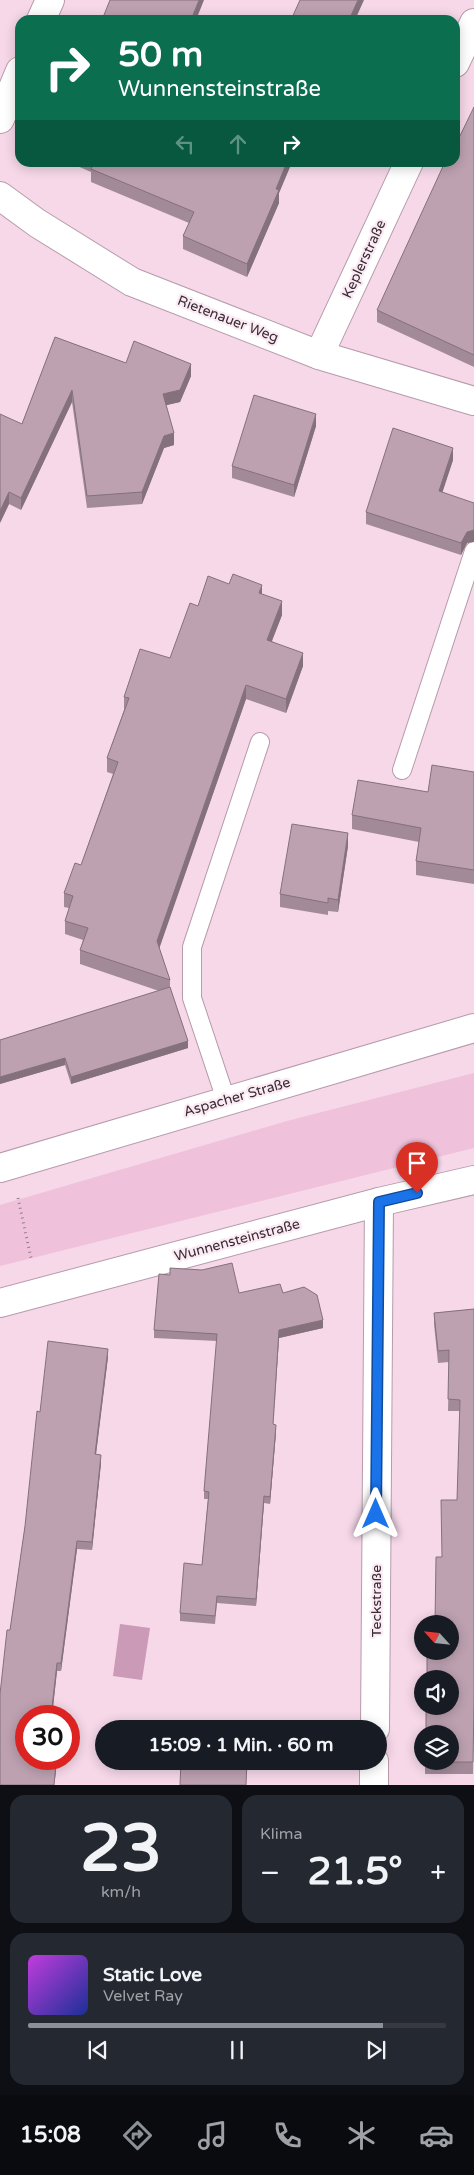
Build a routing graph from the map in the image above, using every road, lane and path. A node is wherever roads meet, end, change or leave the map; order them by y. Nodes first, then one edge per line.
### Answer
1 (50, 0) edge
2 (43, 15) edge
3 (474, 23) edge
4 (460, 53) edge
5 (15, 83) edge
6 (0, 119) edge
7 (407, 167) edge
8 (0, 196) edge
9 (319, 355) junction
10 (474, 401) edge
11 (474, 551) edge
12 (260, 742) dead end
13 (402, 770) dead end
14 (474, 1028) edge
15 (226, 1100) junction
16 (5, 1166) edge
17 (474, 1180) edge
18 (379, 1202) junction
19 (39, 1292) junction
20 (0, 1303) edge
21 (375, 1720) edge
22 (374, 1770) edge
23 (374, 1785) edge

1 - 2 street
3 - 4 street
5 - 6 street
7 - 9 street, Keplerstraße
8 - 9 street, Rietenauer Weg
9 - 10 street, Rietenauer Weg
11 - 13 lane
12 - 15 lane
14 - 15 street, Aspacher Straße
15 - 16 street, Aspacher Straße
16 - 19 path
17 - 18 street, Wunnensteinstraße
18 - 19 street, Wunnensteinstraße
18 - 21 street, Teckstraße
19 - 20 street, Wunnensteinstraße
22 - 23 street

